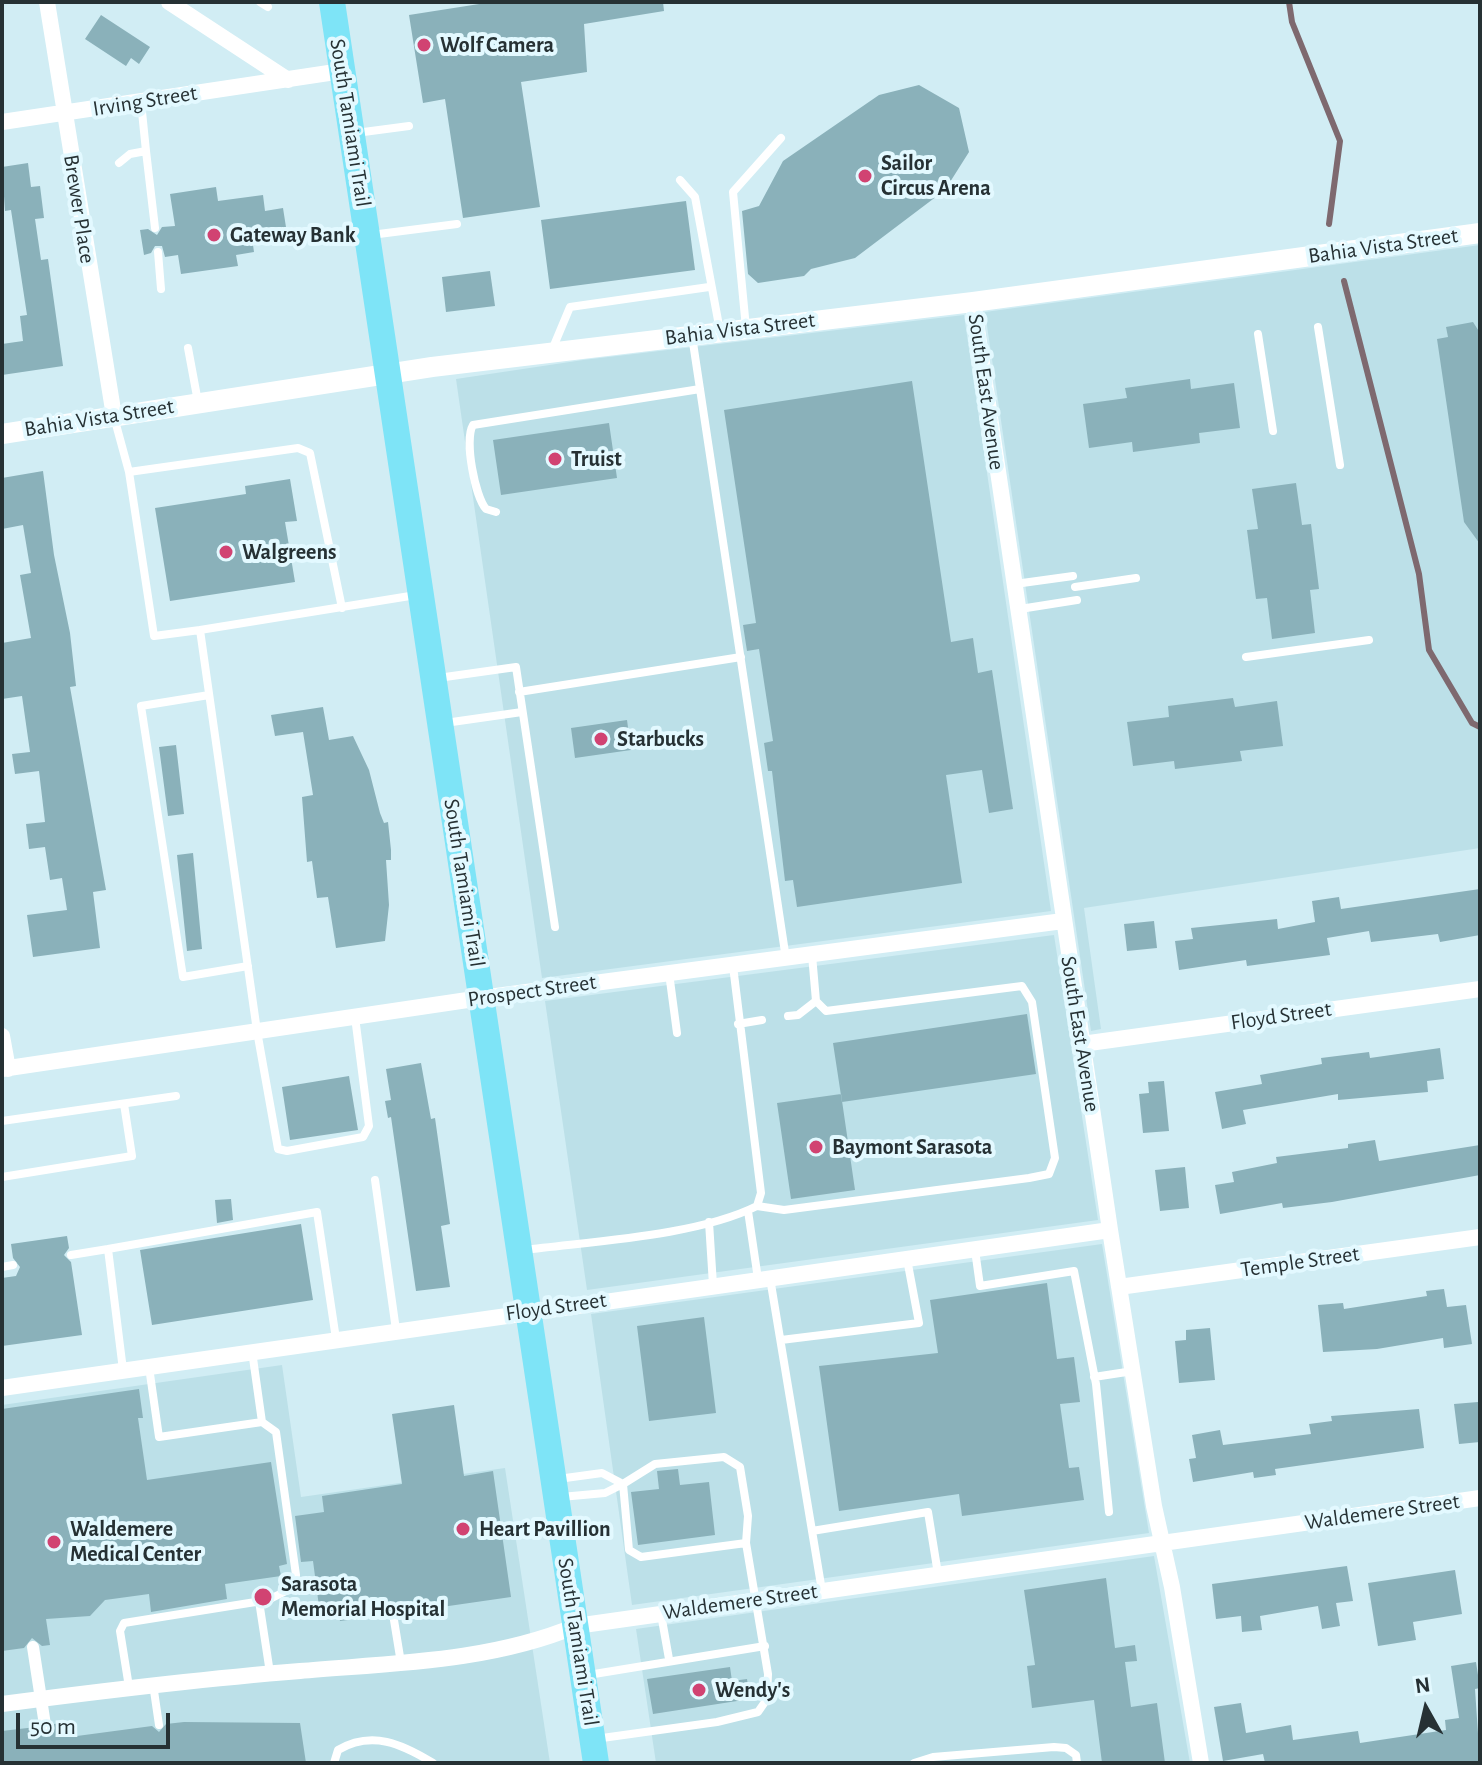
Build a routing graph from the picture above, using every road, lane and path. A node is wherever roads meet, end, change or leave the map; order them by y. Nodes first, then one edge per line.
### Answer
1 (47, 2) edge
2 (169, 2) edge
3 (332, 2) edge
4 (342, 71) junction
5 (288, 80) junction
6 (141, 102) junction
7 (64, 113) junction
8 (2, 122) edge
9 (409, 126) dead end
10 (351, 134) junction
11 (781, 138) dead end
12 (146, 151) junction
13 (119, 163) dead end
14 (680, 180) dead end
15 (457, 224) dead end
16 (155, 228) dead end
17 (1480, 233) edge
18 (367, 236) junction
19 (158, 252) dead end
20 (709, 287) junction
21 (161, 289) dead end
22 (973, 302) junction
23 (1318, 327) dead end
24 (747, 329) junction
25 (720, 332) junction
26 (1258, 334) dead end
27 (692, 335) junction
28 (188, 348) dead end
29 (551, 352) junction
30 (387, 374) junction
31 (700, 389) junction
32 (198, 402) junction
33 (114, 416) junction
34 (1273, 431) dead end
35 (2, 434) edge
36 (1340, 465) dead end
37 (129, 472) junction
38 (496, 512) dead end
39 (1073, 576) dead end
40 (1136, 578) dead end
41 (1015, 584) junction
42 (1075, 587) dead end
43 (421, 595) junction
44 (1077, 600) dead end
45 (342, 608) junction
46 (1020, 609) junction
47 (200, 630) junction
48 (1369, 640) dead end
49 (741, 657) junction
50 (1246, 657) dead end
51 (433, 679) junction
52 (519, 692) junction
53 (209, 695) junction
54 (522, 712) junction
55 (440, 724) junction
56 (1063, 921) junction
57 (555, 927) dead end
58 (812, 955) junction
59 (786, 959) junction
60 (248, 966) junction
61 (733, 966) junction
62 (669, 973) junction
63 (1480, 989) edge
64 (481, 998) junction
65 (816, 1001) junction
66 (788, 1016) dead end
67 (355, 1017) junction
68 (762, 1020) dead end
69 (738, 1024) junction
70 (257, 1031) junction
71 (677, 1033) dead end
72 (2, 1036) edge
73 (1082, 1044) junction
74 (5, 1069) edge
75 (176, 1096) dead end
76 (124, 1104) junction
77 (2, 1121) edge
78 (2, 1177) edge
79 (375, 1180) dead end
80 (757, 1206) junction
81 (748, 1211) junction
82 (709, 1222) junction
83 (1110, 1230) junction
84 (1480, 1237) edge
85 (108, 1249) junction
86 (975, 1250) junction
87 (519, 1251) junction
88 (71, 1255) dead end
89 (907, 1259) junction
90 (13, 1265) dead end
91 (2, 1267) edge
92 (764, 1278) junction
93 (713, 1285) junction
94 (1119, 1287) junction
95 (528, 1310) junction
96 (396, 1330) junction
97 (336, 1339) junction
98 (781, 1340) junction
99 (252, 1351) junction
100 (149, 1366) junction
101 (123, 1370) junction
102 (1133, 1371) junction
103 (1094, 1377) junction
104 (2, 1388) edge
105 (262, 1422) junction
106 (623, 1484) junction
107 (555, 1488) junction
108 (1480, 1498) edge
109 (1109, 1512) dead end
110 (812, 1531) junction
111 (746, 1543) junction
112 (1162, 1543) junction
113 (938, 1574) junction
114 (822, 1591) junction
115 (755, 1600) junction
116 (259, 1601) junction
117 (661, 1613) junction
118 (393, 1614) dead end
119 (576, 1626) junction
120 (765, 1646) junction
121 (33, 1647) dead end
122 (669, 1659) junction
123 (401, 1663) junction
124 (270, 1673) junction
125 (583, 1676) junction
126 (153, 1684) junction
127 (129, 1687) junction
128 (2, 1704) edge
129 (45, 1725) dead end
130 (159, 1725) dead end
131 (595, 1751) edge
132 (334, 1763) edge
133 (433, 1763) edge
134 (914, 1763) edge
135 (1077, 1763) edge
136 (1201, 1763) edge

1 - 7 street, Brewer Place
2 - 5 street
3 - 4 main road, South Tamiami Trail
4 - 5 street, Irving Street
4 - 10 main road, South Tamiami Trail
5 - 6 street, Irving Street
6 - 7 street, Irving Street
6 - 12 lane
7 - 8 street, Irving Street
7 - 33 street, Brewer Place
9 - 10 lane
10 - 18 main road, South Tamiami Trail
11 - 24 lane
12 - 13 lane
12 - 16 lane
14 - 20 lane
15 - 18 lane
17 - 22 street, Bahia Vista Street
18 - 30 main road, South Tamiami Trail
19 - 21 lane
20 - 25 lane
20 - 29 lane
22 - 24 street, Bahia Vista Street
22 - 41 street, South East Avenue
23 - 36 lane
24 - 25 street, Bahia Vista Street
25 - 27 street, Bahia Vista Street
26 - 34 lane
27 - 29 street, Bahia Vista Street
27 - 31 lane
28 - 32 lane
29 - 30 street, Bahia Vista Street
30 - 32 street, Bahia Vista Street
30 - 43 main road, South Tamiami Trail
31 - 38 lane
31 - 49 lane
32 - 33 street, Bahia Vista Street
33 - 35 street, Bahia Vista Street
33 - 37 lane
37 - 45 lane
37 - 47 lane
39 - 41 lane
40 - 42 lane
41 - 46 street, South East Avenue
43 - 45 lane
43 - 51 main road, South Tamiami Trail
44 - 46 lane
45 - 47 lane
46 - 56 street, South East Avenue
47 - 53 lane
48 - 50 lane
49 - 52 lane
49 - 59 lane
51 - 52 lane
51 - 55 main road, South Tamiami Trail
52 - 54 lane
53 - 60 lane
53 - 60 lane
54 - 55 lane
54 - 57 lane
55 - 64 main road, South Tamiami Trail
56 - 58 street, Prospect Street
56 - 73 street, South East Avenue
58 - 59 street, Prospect Street
58 - 65 lane
59 - 61 street, Prospect Street
60 - 70 lane
61 - 62 street, Prospect Street
61 - 69 lane
62 - 64 street, Prospect Street
62 - 71 lane
63 - 73 street, Floyd Street
64 - 67 street, Prospect Street
64 - 87 main road, South Tamiami Trail
65 - 66 lane
65 - 80 lane
67 - 70 street, Prospect Street
67 - 70 lane
68 - 69 lane
69 - 80 lane
70 - 74 street, Prospect Street
72 - 74 street
73 - 83 street, South East Avenue
75 - 76 lane
76 - 77 lane
76 - 78 lane
79 - 96 lane
80 - 81 lane
81 - 82 lane
81 - 92 lane
82 - 87 lane
82 - 93 lane
83 - 86 street, Floyd Street
83 - 94 street, South East Avenue
84 - 94 street, Temple Street
85 - 88 lane
85 - 97 lane
85 - 101 lane
86 - 89 street, Floyd Street
86 - 103 lane
87 - 95 main road, South Tamiami Trail
89 - 92 street, Floyd Street
89 - 98 lane
90 - 91 lane
92 - 93 street, Floyd Street
92 - 98 lane
93 - 95 street, Floyd Street
94 - 102 street, South East Avenue
95 - 96 street, Floyd Street
95 - 107 main road, South Tamiami Trail
96 - 97 street, Floyd Street
97 - 99 street, Floyd Street
98 - 110 lane
99 - 100 street, Floyd Street
99 - 105 lane
100 - 101 street, Floyd Street
100 - 105 lane
101 - 104 street, Floyd Street
102 - 103 lane
102 - 112 street, South East Avenue
103 - 109 lane
105 - 116 lane
106 - 107 lane
106 - 107 lane
106 - 111 lane
106 - 111 lane
107 - 119 main road, South Tamiami Trail
108 - 112 street, Waldemere Street
110 - 113 lane
110 - 114 lane
111 - 115 lane
112 - 113 street, Waldemere Street
112 - 136 street, South East Avenue
113 - 114 street, Waldemere Street
114 - 115 street, Waldemere Street
115 - 117 street, Waldemere Street
115 - 120 lane
116 - 124 lane
116 - 127 lane
117 - 119 street, Waldemere Street
117 - 122 lane
118 - 123 lane
119 - 123 street, Waldemere Street
119 - 125 main road, South Tamiami Trail
120 - 122 lane
120 - 131 lane
121 - 129 street
122 - 125 lane
123 - 124 street, Waldemere Street
124 - 126 street, Waldemere Street
125 - 131 main road, South Tamiami Trail
126 - 127 street, Waldemere Street
126 - 130 lane
127 - 128 street, Waldemere Street
132 - 133 lane
134 - 135 lane

